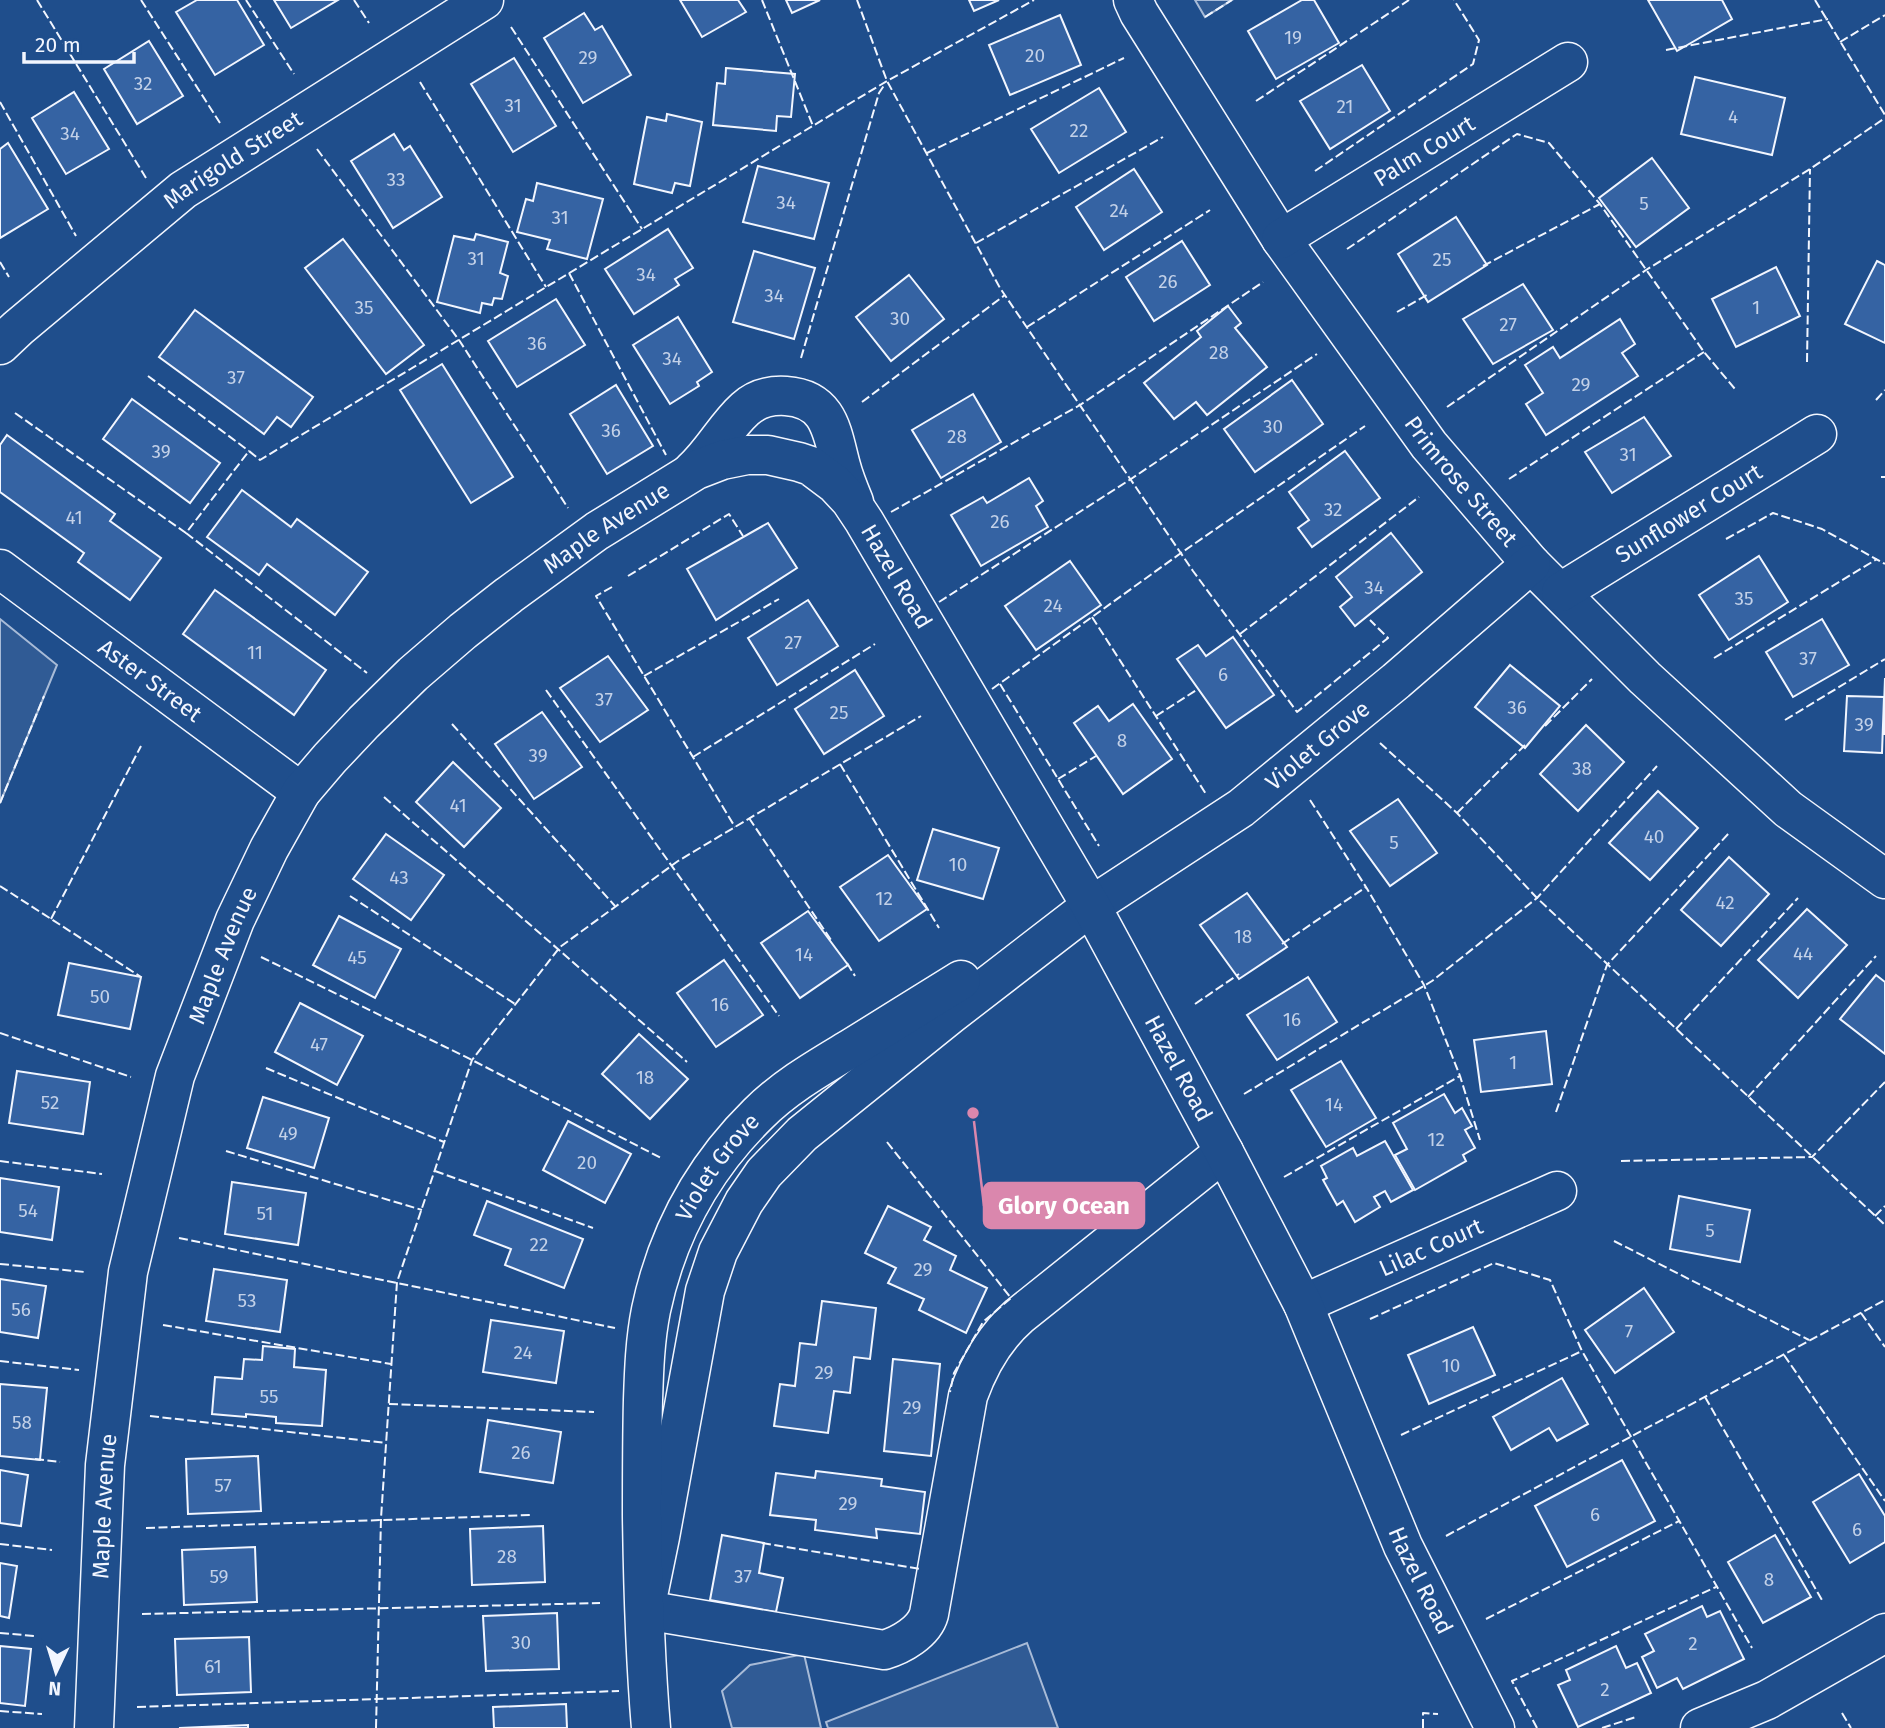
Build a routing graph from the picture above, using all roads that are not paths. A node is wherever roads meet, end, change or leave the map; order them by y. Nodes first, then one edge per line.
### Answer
1 (484, 0) edge
2 (1133, 0) edge
3 (1568, 62) dead end
4 (1281, 239) junction
5 (0, 345) edge
6 (1817, 434) dead end
7 (787, 458) joint
8 (688, 474) junction
9 (858, 511) junction
10 (1531, 564) junction
11 (0, 569) edge
12 (1561, 592) junction
13 (301, 792) junction
14 (1885, 879) edge
15 (1091, 906) junction
16 (1224, 1152) junction
17 (1557, 1191) dead end
18 (1303, 1304) junction
19 (645, 1610) junction
20 (1885, 1633) edge
21 (94, 1728) edge
22 (650, 1728) edge
23 (1494, 1728) edge
24 (1700, 1728) edge

1 - 5 street, Marigold Street
2 - 4 street, Primrose Street
3 - 4 street, Palm Court
4 - 10 street, Primrose Street
6 - 12 street, Sunflower Court
7 - 8 street, Maple Avenue
7 - 9 street, Hazel Road
8 - 9 street
8 - 13 street, Maple Avenue
9 - 15 street, Hazel Road
10 - 12 street, Primrose Street
10 - 15 street, Violet Grove
11 - 13 street, Aster Street
12 - 14 street, Primrose Street
13 - 21 street, Maple Avenue
15 - 16 street, Hazel Road
15 - 19 street, Violet Grove
16 - 18 street, Hazel Road
16 - 19 street
17 - 18 street, Lilac Court
18 - 23 street, Hazel Road
19 - 22 street, Violet Grove
20 - 24 street

